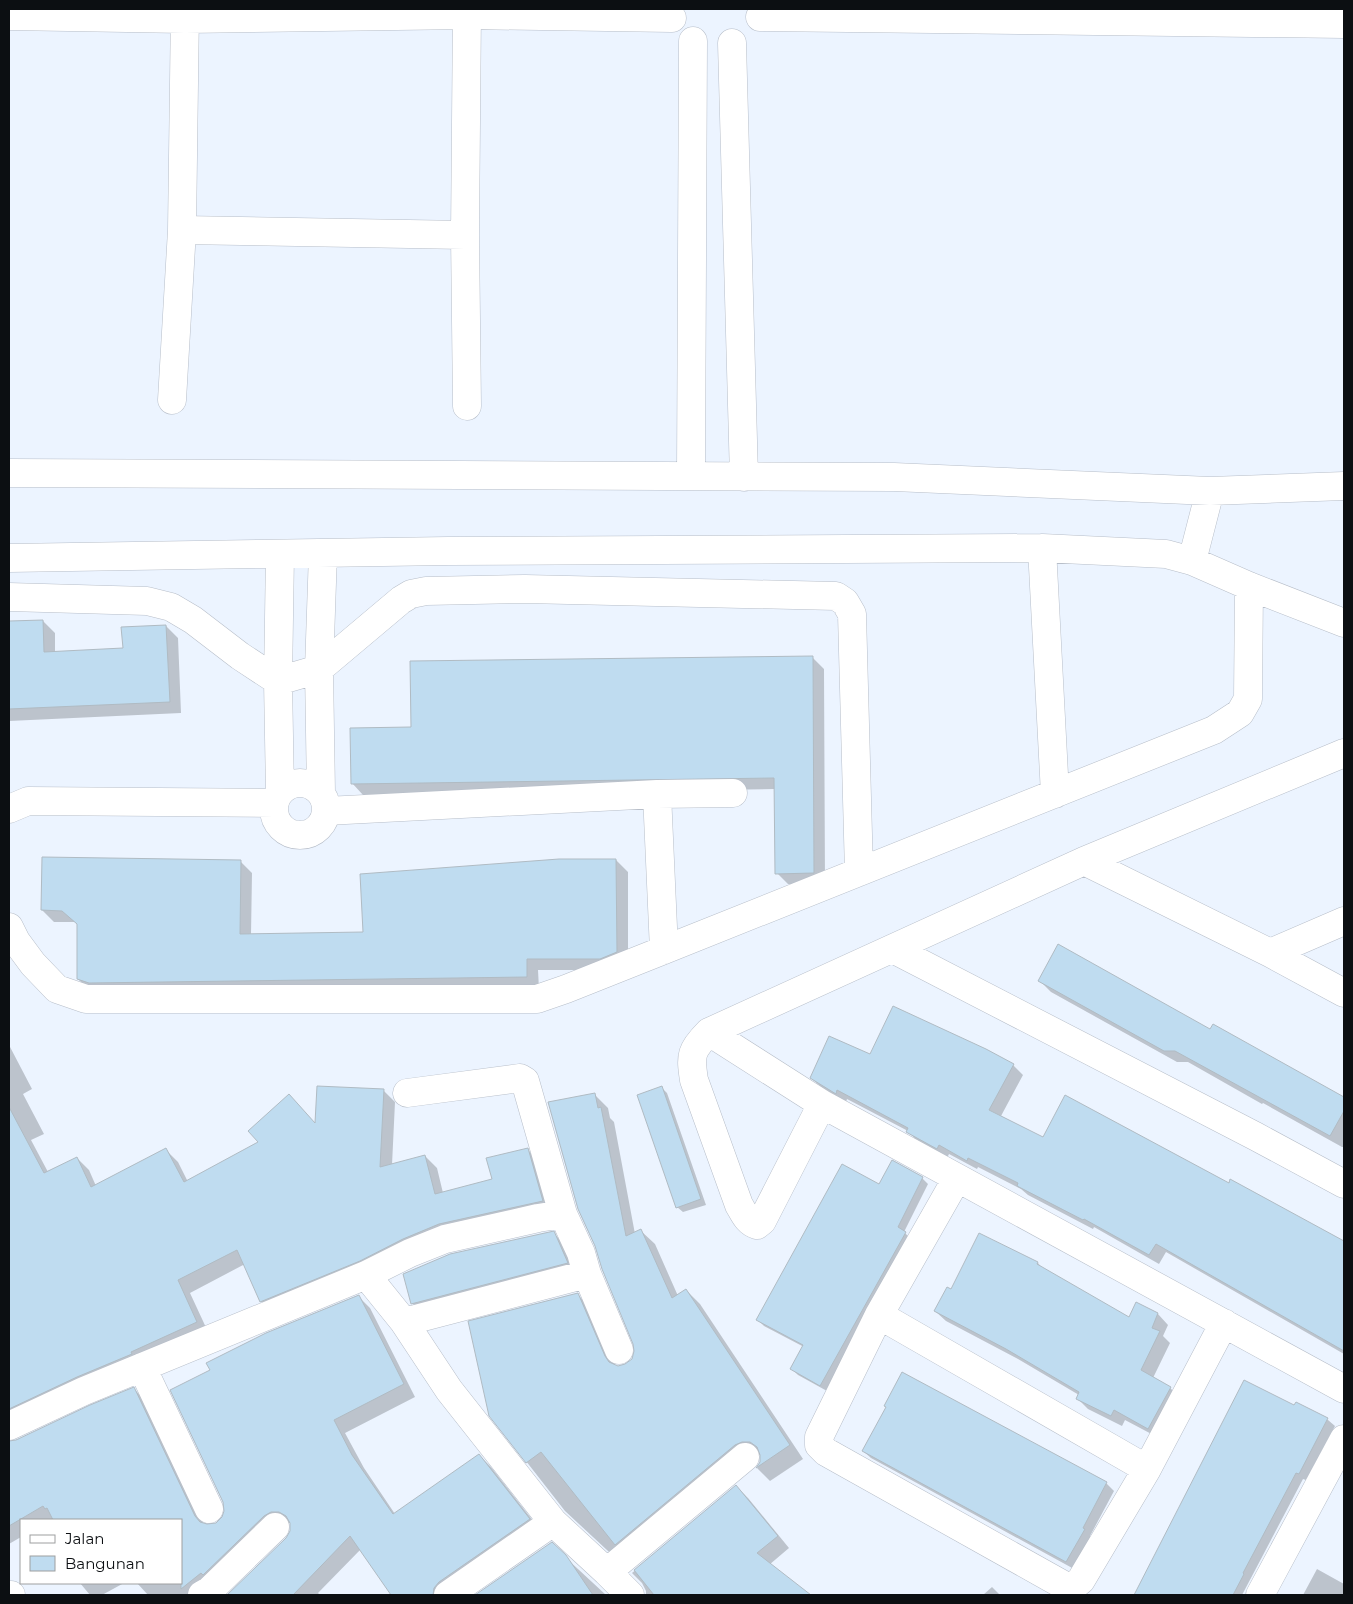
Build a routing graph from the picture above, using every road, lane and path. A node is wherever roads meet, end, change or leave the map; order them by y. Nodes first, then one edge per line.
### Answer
1 (467, 12) edge
2 (671, 13) edge
3 (761, 13) edge
4 (185, 14) edge
5 (963, 14) edge
6 (9, 16) edge
7 (1344, 24) edge
8 (693, 41) junction
9 (732, 43) junction
10 (182, 230) junction
11 (465, 235) junction
12 (172, 400) dead end
13 (467, 406) dead end
14 (9, 473) edge
15 (691, 476) junction
16 (744, 477) junction
17 (1344, 486) edge
18 (1210, 491) junction
19 (1042, 548) junction
20 (323, 553) junction
21 (280, 554) junction
22 (9, 558) edge
23 (1192, 561) junction
24 (1249, 586) junction
25 (9, 597) edge
26 (1344, 623) edge
27 (319, 669) junction
28 (278, 681) junction
29 (1344, 753) edge
30 (733, 793) dead end
31 (657, 794) junction
32 (1055, 794) junction
33 (277, 798) junction
34 (323, 802) junction
35 (9, 808) edge
36 (1084, 861) junction
37 (859, 872) junction
38 (1344, 921) edge
39 (9, 926) edge
40 (893, 949) junction
41 (664, 950) junction
42 (1270, 953) junction
43 (1344, 993) edge
44 (709, 1032) junction
45 (406, 1093) dead end
46 (822, 1104) junction
47 (957, 1178) junction
48 (1344, 1184) edge
49 (564, 1214) junction
50 (587, 1274) junction
51 (366, 1275) junction
52 (879, 1315) junction
53 (404, 1322) junction
54 (1224, 1323) junction
55 (619, 1350) dead end
56 (142, 1367) junction
57 (1344, 1389) edge
58 (9, 1426) edge
59 (1344, 1438) edge
60 (745, 1457) dead end
61 (1147, 1469) junction
62 (209, 1509) dead end
63 (553, 1522) junction
64 (275, 1527) dead end
65 (607, 1572) junction
66 (202, 1595) edge
67 (448, 1595) edge
68 (630, 1595) edge
69 (1260, 1595) edge

1 - 2 street
1 - 4 street
1 - 11 street
2 - 8 street
3 - 5 street
3 - 9 street
4 - 6 street
4 - 10 street
5 - 7 street
8 - 9 street
8 - 15 street
9 - 16 street
10 - 11 street
10 - 12 street
11 - 13 street
14 - 15 street
15 - 16 street
16 - 18 street
17 - 18 street
18 - 23 street
19 - 20 street
19 - 23 street
19 - 32 street
20 - 21 street
20 - 27 street
21 - 22 street
21 - 28 street
23 - 24 street
24 - 26 street
24 - 32 street
25 - 28 street
27 - 28 street
27 - 34 street
27 - 37 street
28 - 33 street
29 - 36 street
30 - 31 street
31 - 34 street
31 - 41 street
32 - 37 street
33 - 34 street
33 - 34 street
33 - 35 street
36 - 40 street
36 - 42 street
37 - 41 street
38 - 42 street
39 - 41 street
40 - 44 street
40 - 48 street
42 - 43 street
44 - 46 street
44 - 46 street
45 - 49 street
46 - 47 street
47 - 52 street
47 - 54 street
49 - 50 street
49 - 51 street
50 - 53 street
50 - 55 street
51 - 53 street
51 - 56 street
52 - 61 street
52 - 61 street
53 - 63 street
54 - 57 street
54 - 61 street
56 - 58 street
56 - 62 street
59 - 69 street
60 - 65 street
63 - 65 street
63 - 67 street
64 - 66 street
65 - 68 street

